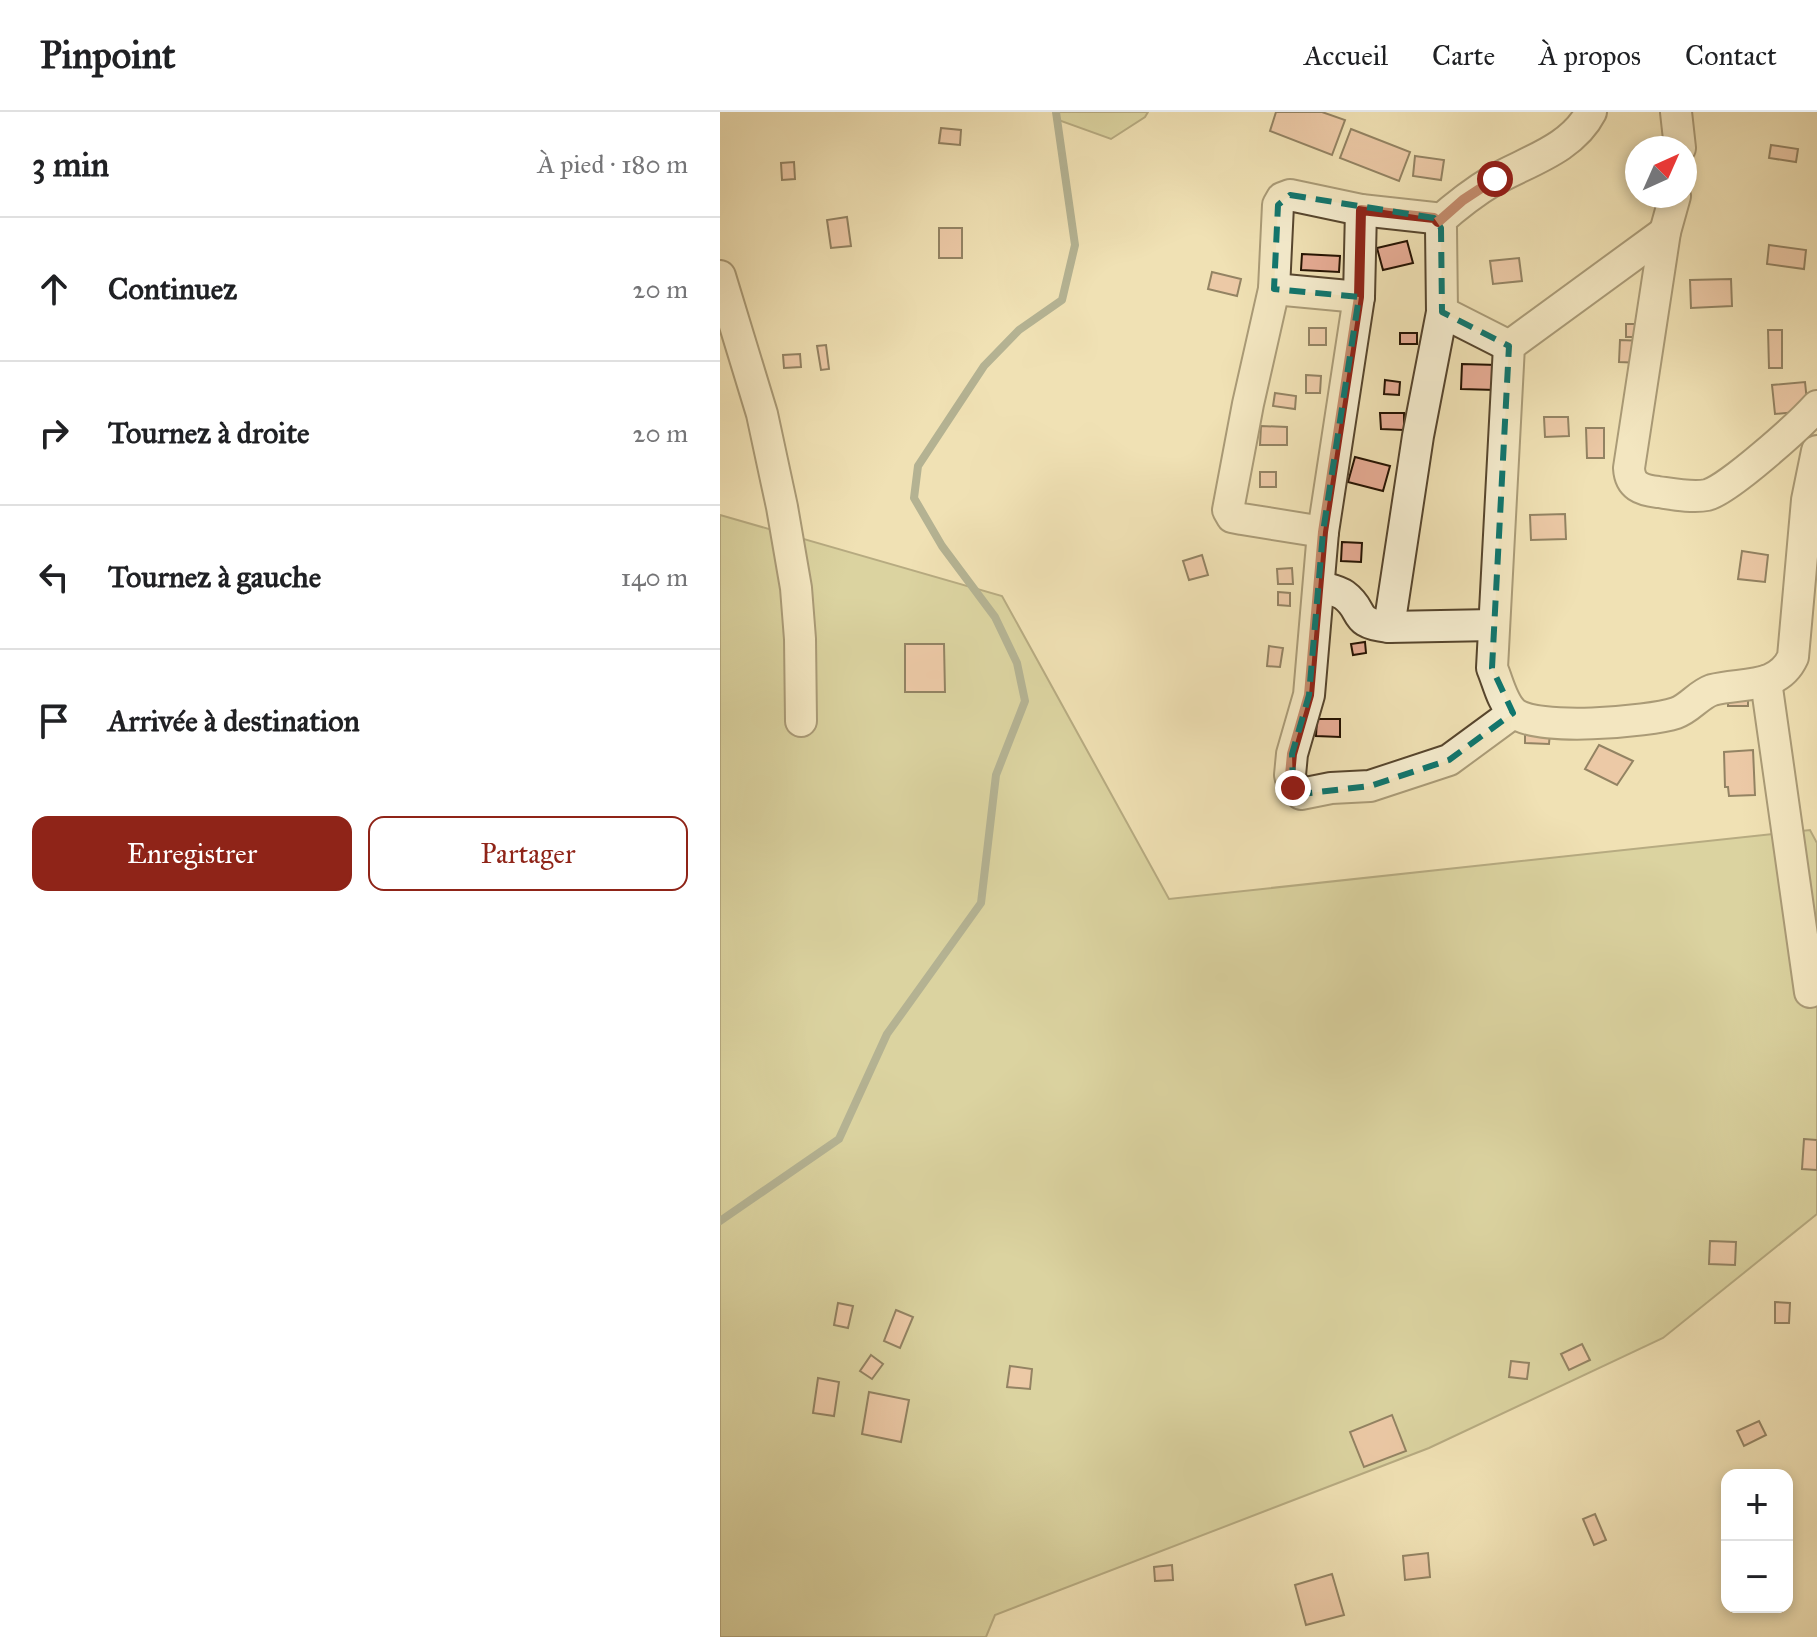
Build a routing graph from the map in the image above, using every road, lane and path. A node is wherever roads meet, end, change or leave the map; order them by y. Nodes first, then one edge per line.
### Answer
1 (1591, 112) edge
2 (1676, 112) edge
3 (1679, 136) edge
4 (1672, 208) edge
5 (1361, 210) junction
6 (1438, 222) junction
7 (1665, 232) junction
8 (720, 276) edge
9 (1274, 289) junction
10 (1359, 297) junction
11 (1442, 312) junction
12 (1509, 346) junction
13 (1817, 406) edge
14 (1817, 451) edge
15 (1323, 532) junction
16 (1319, 586) junction
17 (1493, 625) junction
18 (1389, 627) junction
19 (1766, 681) junction
20 (1513, 713) junction
21 (801, 721) dead end
22 (1810, 992) dead end

1 - 6 street
2 - 3 street
4 - 7 street
5 - 6 street
5 - 9 street
5 - 10 street
6 - 11 street
7 - 12 street
7 - 13 street
8 - 21 street
9 - 10 street
9 - 15 street
10 - 15 street
11 - 12 street
11 - 18 street
12 - 17 street
14 - 19 street
15 - 16 street
16 - 18 street
16 - 20 street
17 - 18 street
17 - 20 street
19 - 20 street
19 - 22 street

